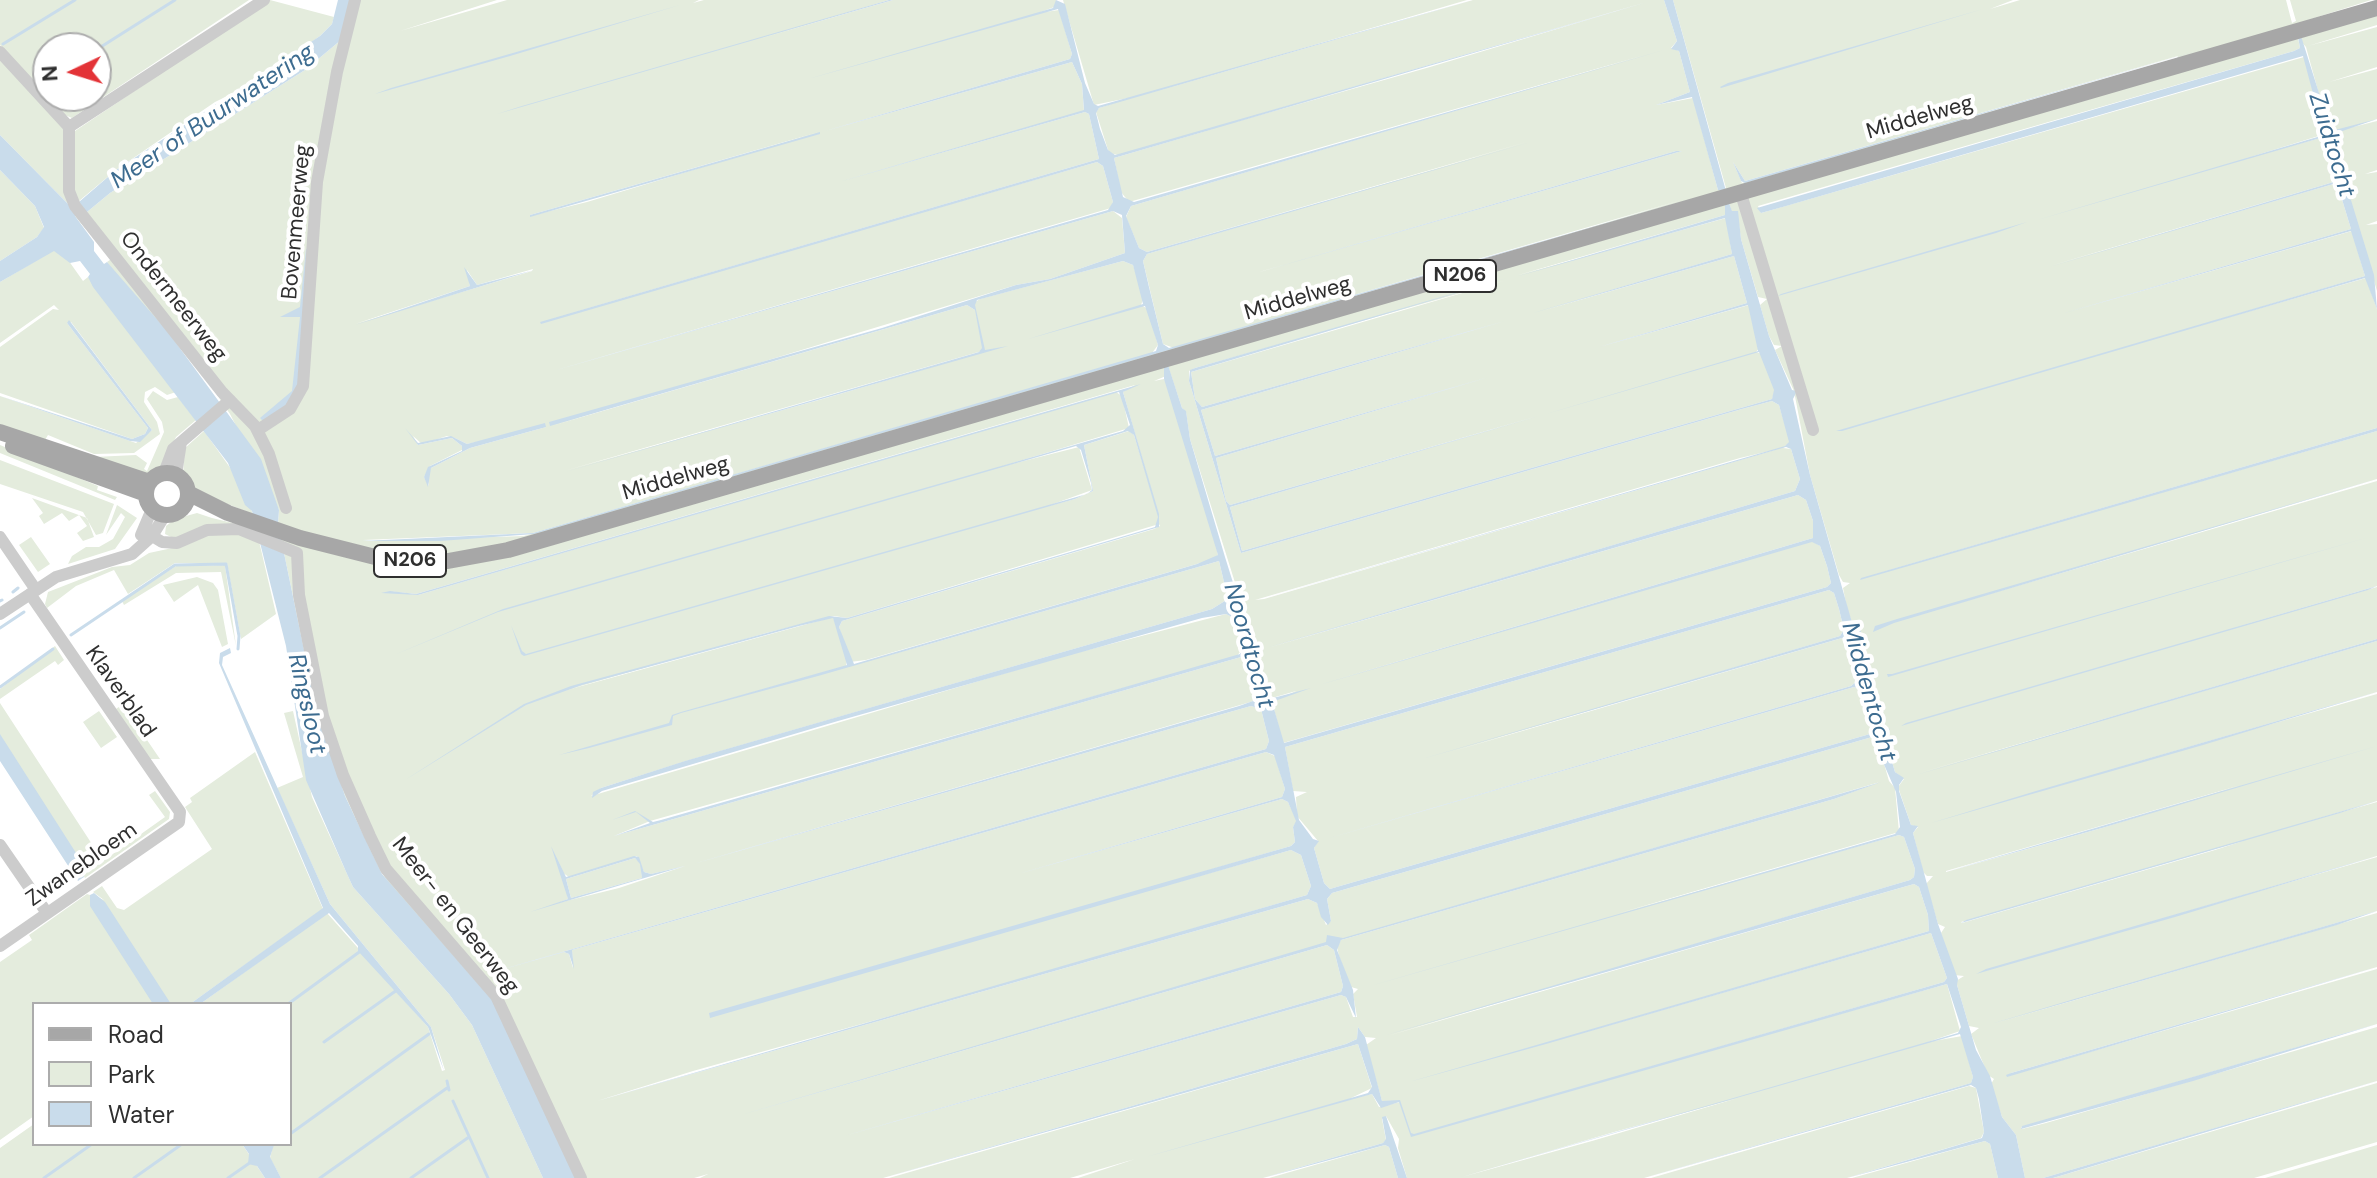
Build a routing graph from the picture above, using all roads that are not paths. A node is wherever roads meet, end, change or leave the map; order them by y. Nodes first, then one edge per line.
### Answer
1 (264, 0) edge
2 (355, 0) edge
3 (2377, 8) edge
4 (0, 52) edge
5 (69, 127) junction
6 (1741, 194) junction
7 (227, 403) junction
8 (258, 430) junction
9 (1813, 430) dead end
10 (0, 432) edge
11 (0, 442) edge
12 (159, 491) junction
13 (185, 501) junction
14 (286, 508) dead end
15 (255, 529) junction
16 (148, 533) junction
17 (0, 537) edge
18 (282, 538) junction
19 (38, 589) junction
20 (0, 614) edge
21 (180, 812) joint
22 (0, 845) edge
23 (47, 913) junction
24 (0, 946) edge
25 (581, 1178) edge

1 - 5 street
2 - 8 street, Bovenmeerweg
3 - 6 main road, Middelweg / N206
4 - 5 street
5 - 7 street, Ondermeerweg
6 - 9 street
6 - 18 main road, Middelweg / N206
7 - 8 street
7 - 12 street
8 - 14 street
10 - 12 main road
11 - 12 main road
12 - 13 main road, N206
12 - 13 main road
12 - 16 street
13 - 15 main road, Middelweg / N206
15 - 16 street
15 - 18 main road, Middelweg / N206
16 - 19 street
17 - 19 street, Klaverblad
18 - 25 street, Meer- en Geerweg
19 - 20 street
19 - 21 street, Klaverblad
21 - 23 street, Zwanebloem
22 - 23 street
23 - 24 street, Zwanebloem

